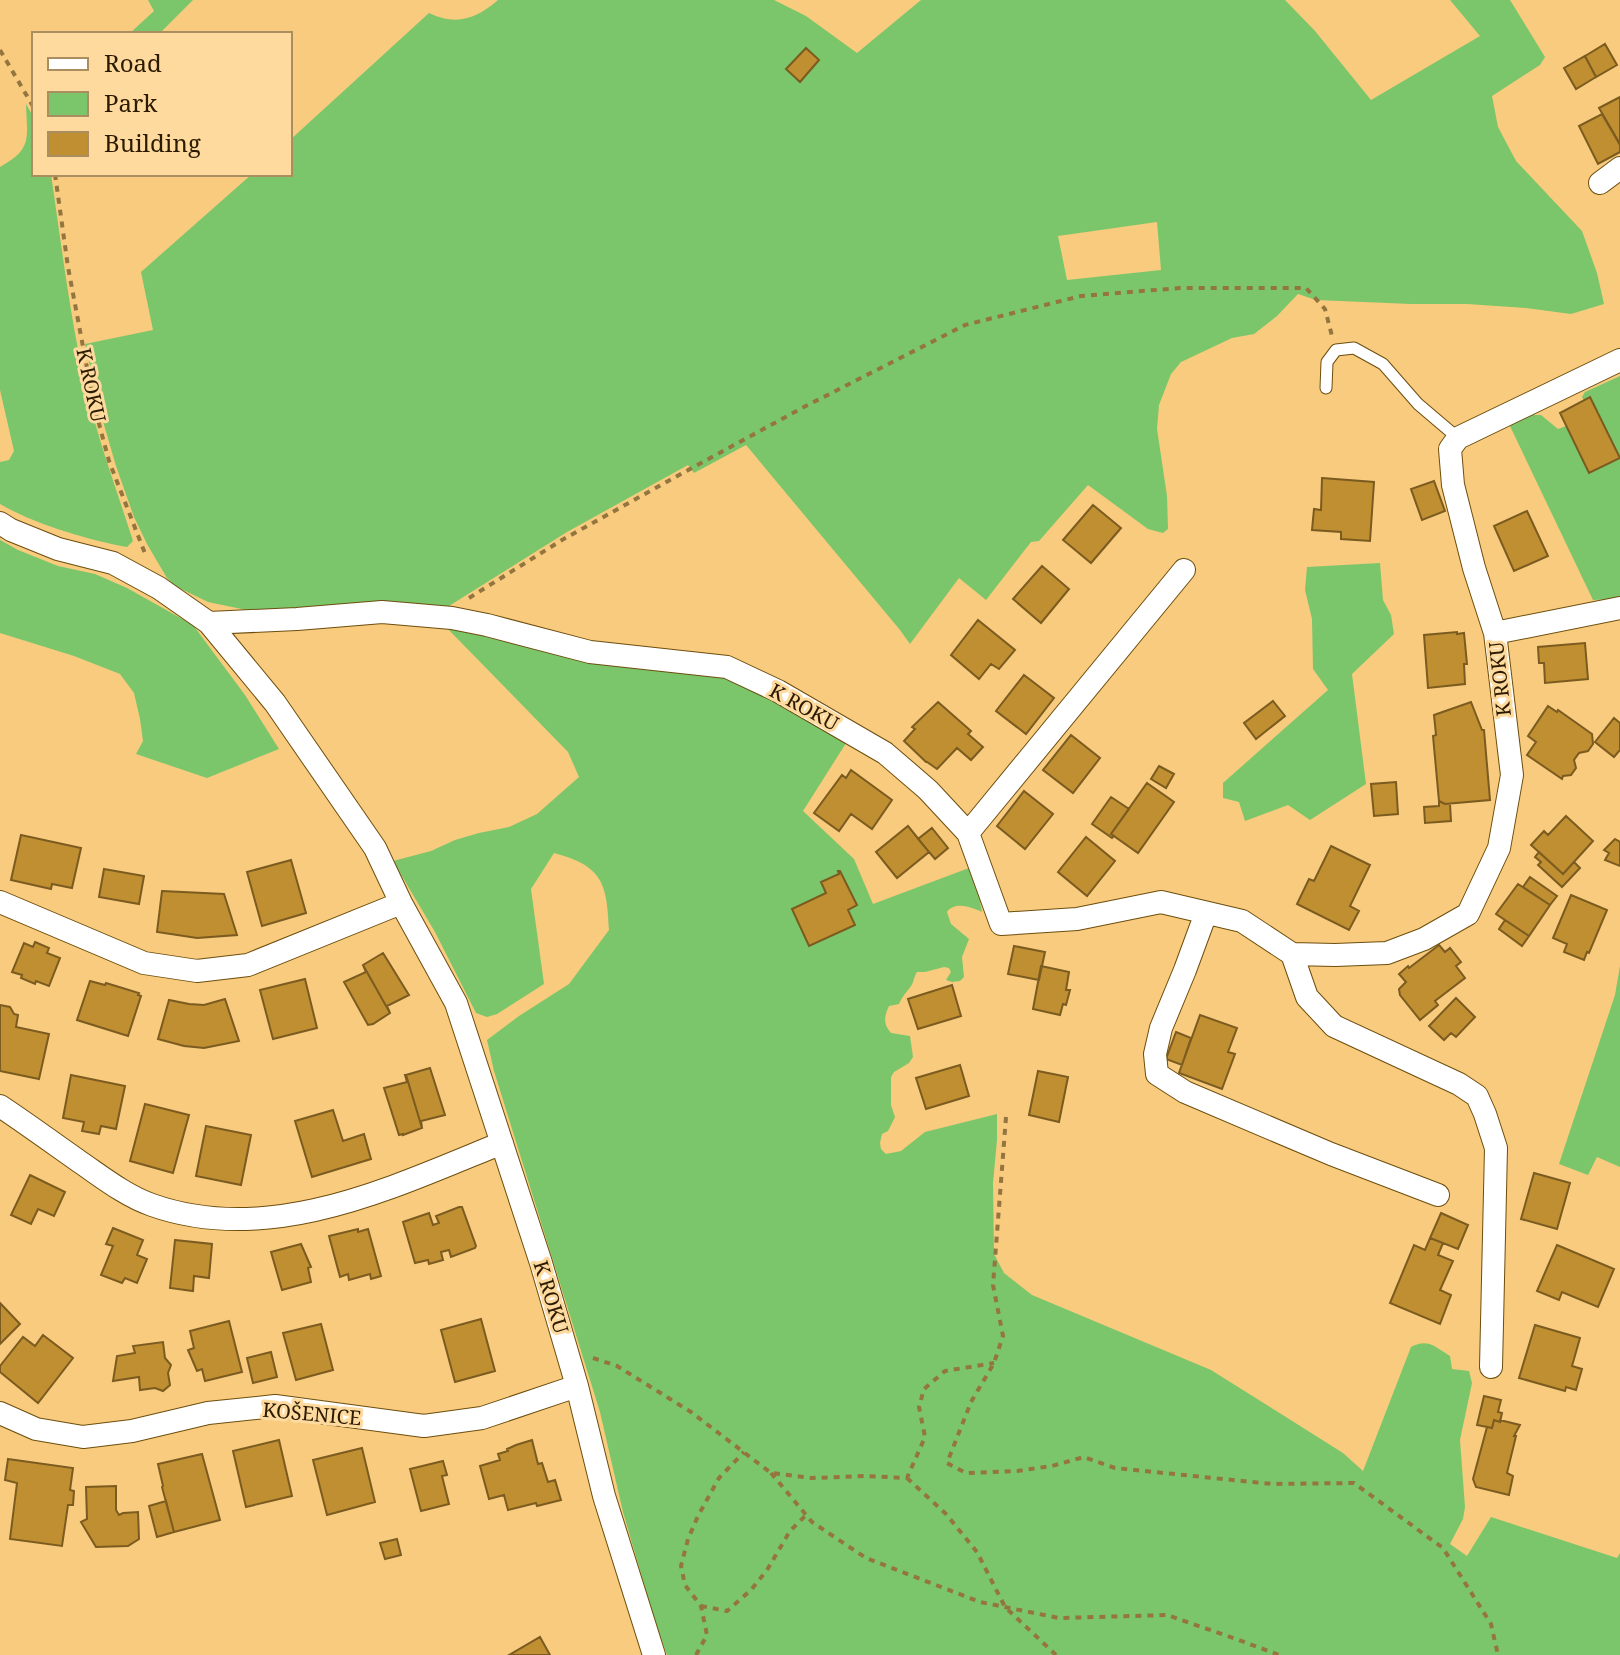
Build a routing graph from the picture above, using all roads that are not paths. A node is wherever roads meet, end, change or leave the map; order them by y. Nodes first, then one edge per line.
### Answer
1 (1620, 168) edge
2 (1600, 183) dead end
3 (1620, 360) edge
4 (1326, 388) dead end
5 (1458, 438) junction
6 (0, 523) edge
7 (1184, 570) dead end
8 (1620, 608) edge
9 (209, 623) junction
10 (1495, 633) junction
11 (968, 833) junction
12 (0, 902) edge
13 (401, 903) junction
14 (1206, 913) junction
15 (1292, 954) junction
16 (0, 1106) edge
17 (502, 1143) junction
18 (1438, 1195) dead end
19 (1491, 1367) dead end
20 (577, 1386) junction
21 (0, 1413) edge
22 (654, 1655) edge

1 - 2 street
3 - 5 street
4 - 5 lane
5 - 10 street, K ROKU
6 - 9 street, K ROKU
7 - 11 street
8 - 10 street
9 - 11 street, K ROKU
9 - 13 street, K ROKU
10 - 15 street, K ROKU
11 - 14 street, K ROKU
12 - 13 street
13 - 17 street, K ROKU
14 - 15 street, K ROKU
14 - 18 street
15 - 19 street
16 - 17 street
17 - 20 street, K ROKU
20 - 21 street, KOŠENICE
20 - 22 street, K ROKU

